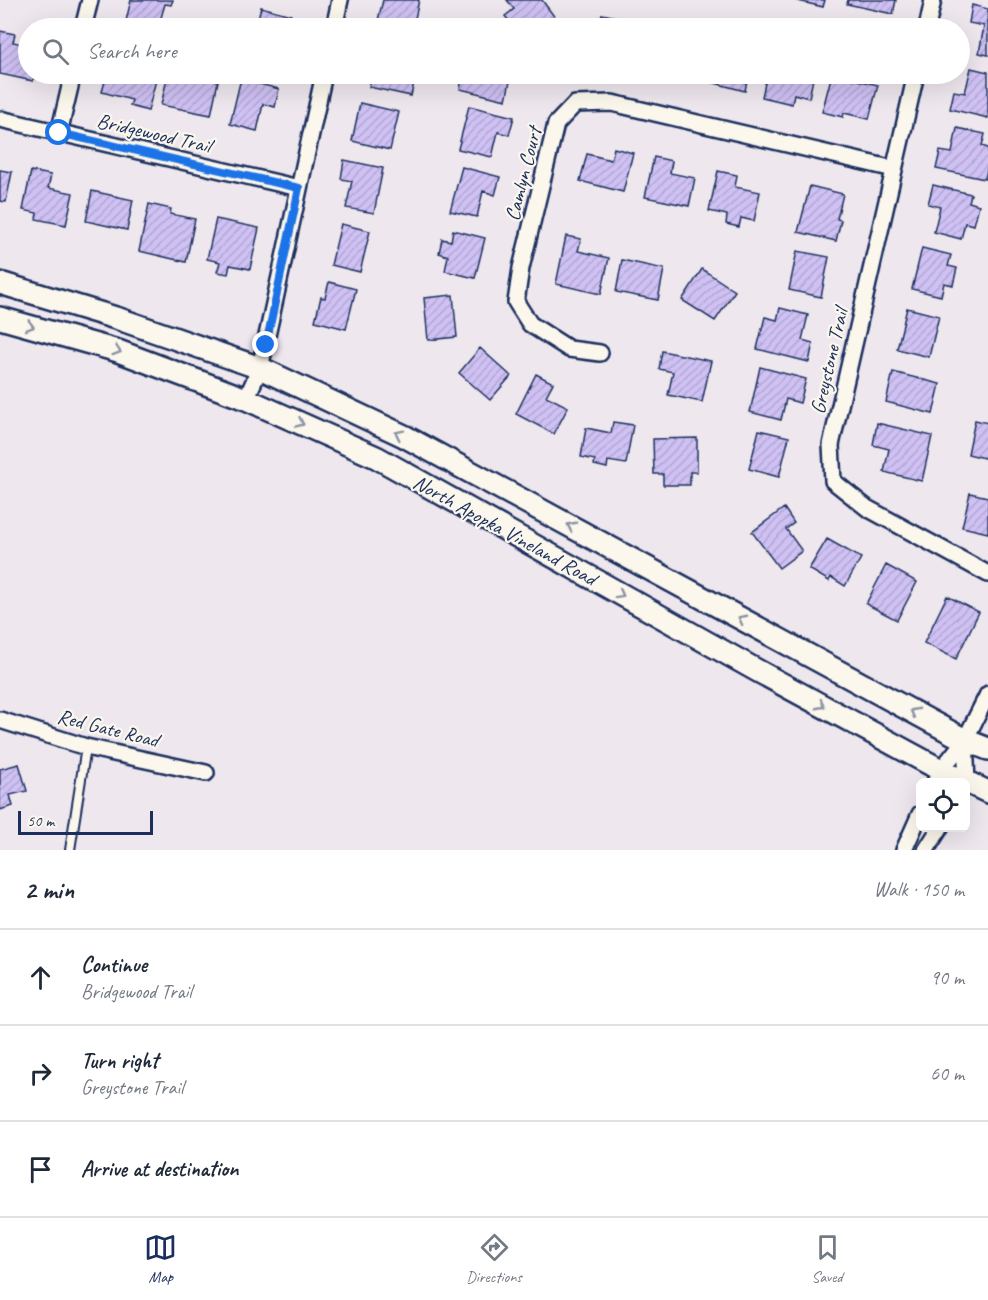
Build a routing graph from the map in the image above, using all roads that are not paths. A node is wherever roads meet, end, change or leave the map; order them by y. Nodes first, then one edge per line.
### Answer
1 (90, 0) edge
2 (340, 0) edge
3 (933, 0) edge
4 (86, 18) edge
5 (336, 18) edge
6 (929, 18) edge
7 (71, 84) edge
8 (322, 84) edge
9 (914, 84) edge
10 (0, 119) edge
11 (59, 133) junction
12 (894, 169) junction
13 (299, 188) junction
14 (0, 283) edge
15 (0, 318) edge
16 (600, 353) dead end
17 (260, 368) junction
18 (246, 399) junction
19 (988, 574) edge
20 (988, 694) edge
21 (0, 720) edge
22 (965, 740) junction
23 (86, 747) junction
24 (988, 750) edge
25 (206, 773) dead end
26 (938, 776) edge
27 (966, 778) edge
28 (970, 785) edge
29 (988, 792) edge
30 (916, 825) edge
31 (937, 832) edge
32 (70, 850) edge
33 (904, 850) edge
34 (926, 850) edge

1 - 4 street
2 - 5 street
3 - 6 street
7 - 11 street
8 - 13 street
9 - 12 street, Greystone Trail
10 - 11 street, Bridgewood Trail
11 - 13 street, Bridgewood Trail
12 - 16 street, Camlyn Court
12 - 19 street, Greystone Trail
13 - 17 street
14 - 17 street, North Apopka Vineland Road
15 -> 18 street, North Apopka Vineland Road
17 - 18 street
22 -> 17 street, North Apopka Vineland Road
18 -> 26 street, North Apopka Vineland Road
20 - 22 street
21 - 23 street, Red Gate Road
22 - 24 street, North Apopka Vineland Road
22 - 26 street
22 - 27 street
23 - 25 street, Red Gate Road
23 - 32 lane
28 - 29 street, North Apopka Vineland Road
30 - 33 street
31 - 34 street

